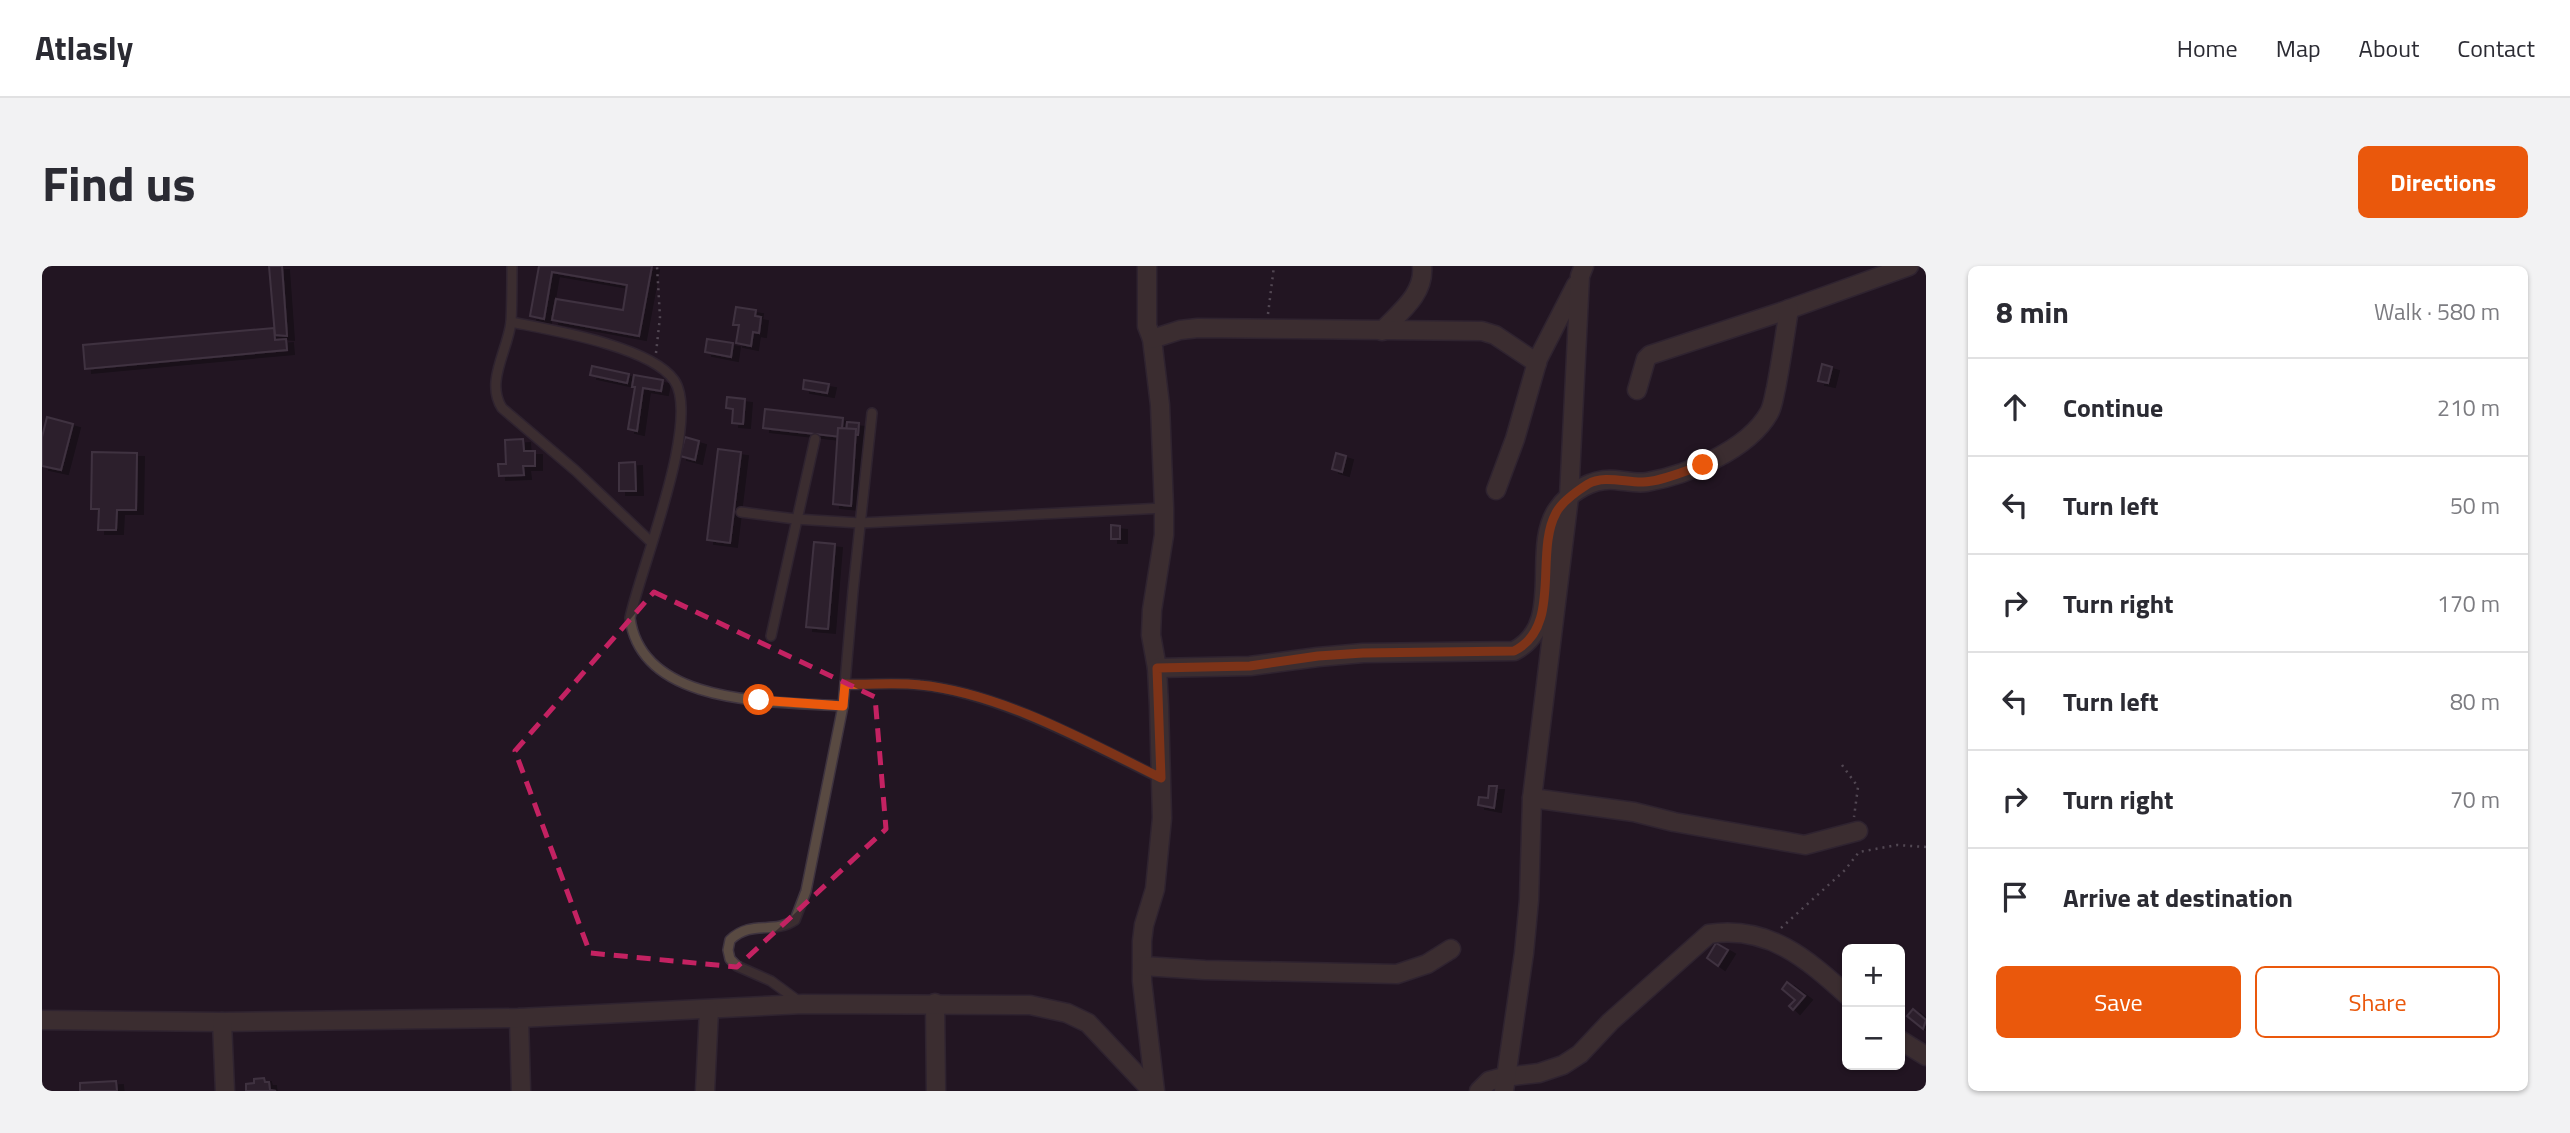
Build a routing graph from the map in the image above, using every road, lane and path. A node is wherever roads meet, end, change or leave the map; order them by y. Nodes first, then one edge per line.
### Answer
1 (512, 266) edge
2 (657, 266) edge
3 (1147, 266) edge
4 (1274, 266) edge
5 (1422, 266) edge
6 (1909, 266) edge
7 (1582, 271) edge
8 (1789, 309) junction
9 (511, 322) junction
10 (1267, 328) junction
11 (1382, 331) junction
12 (1152, 339) junction
13 (654, 363) junction
14 (1537, 363) junction
15 (1637, 390) dead end
16 (872, 413) dead end
17 (815, 439) dead end
18 (1496, 490) dead end
19 (1569, 497) junction
20 (1164, 508) junction
21 (741, 512) dead end
22 (795, 519) junction
23 (860, 523) junction
24 (651, 542) junction
25 (771, 636) dead end
26 (1157, 668) junction
27 (845, 684) junction
28 (843, 706) junction
29 (1842, 765) dead end
30 (1161, 778) junction
31 (1532, 798) junction
32 (1858, 831) joint
33 (1926, 848) edge
34 (1768, 939) junction
35 (1451, 949) dead end
36 (1143, 966) junction
37 (1842, 991) edge
38 (935, 1003) junction
39 (803, 1004) junction
40 (709, 1010) junction
41 (519, 1018) junction
42 (42, 1020) edge
43 (222, 1022) junction
44 (1905, 1043) edge
45 (1926, 1056) edge
46 (1504, 1084) edge
47 (226, 1091) edge
48 (521, 1091) edge
49 (705, 1091) edge
50 (936, 1091) edge
51 (1154, 1091) edge
52 (1479, 1091) edge

1 - 9 lane
2 - 13 path
3 - 12 street
4 - 10 path
5 - 11 street
6 - 8 street
7 - 14 street
7 - 19 street
8 - 15 street
8 - 19 street
9 - 13 lane
9 - 24 lane
10 - 11 street
10 - 12 street
11 - 14 street
12 - 20 street
13 - 24 lane
14 - 18 street
16 - 23 lane
17 - 22 lane
19 - 26 street
19 - 31 street
20 - 23 lane
20 - 26 street
21 - 22 lane
22 - 23 lane
22 - 25 lane
23 - 27 lane
24 - 28 lane
26 - 30 street
27 - 28 lane
27 - 30 lane
28 - 39 lane
29 - 32 path
30 - 36 street
31 - 32 street
31 - 46 street
33 - 34 path
34 - 37 street
34 - 46 street
35 - 36 street
36 - 51 street
38 - 39 street
38 - 50 street
38 - 51 street
39 - 40 street
40 - 41 street
40 - 49 street
41 - 43 street
41 - 48 street
42 - 43 street
43 - 47 street
44 - 45 street
46 - 52 street

